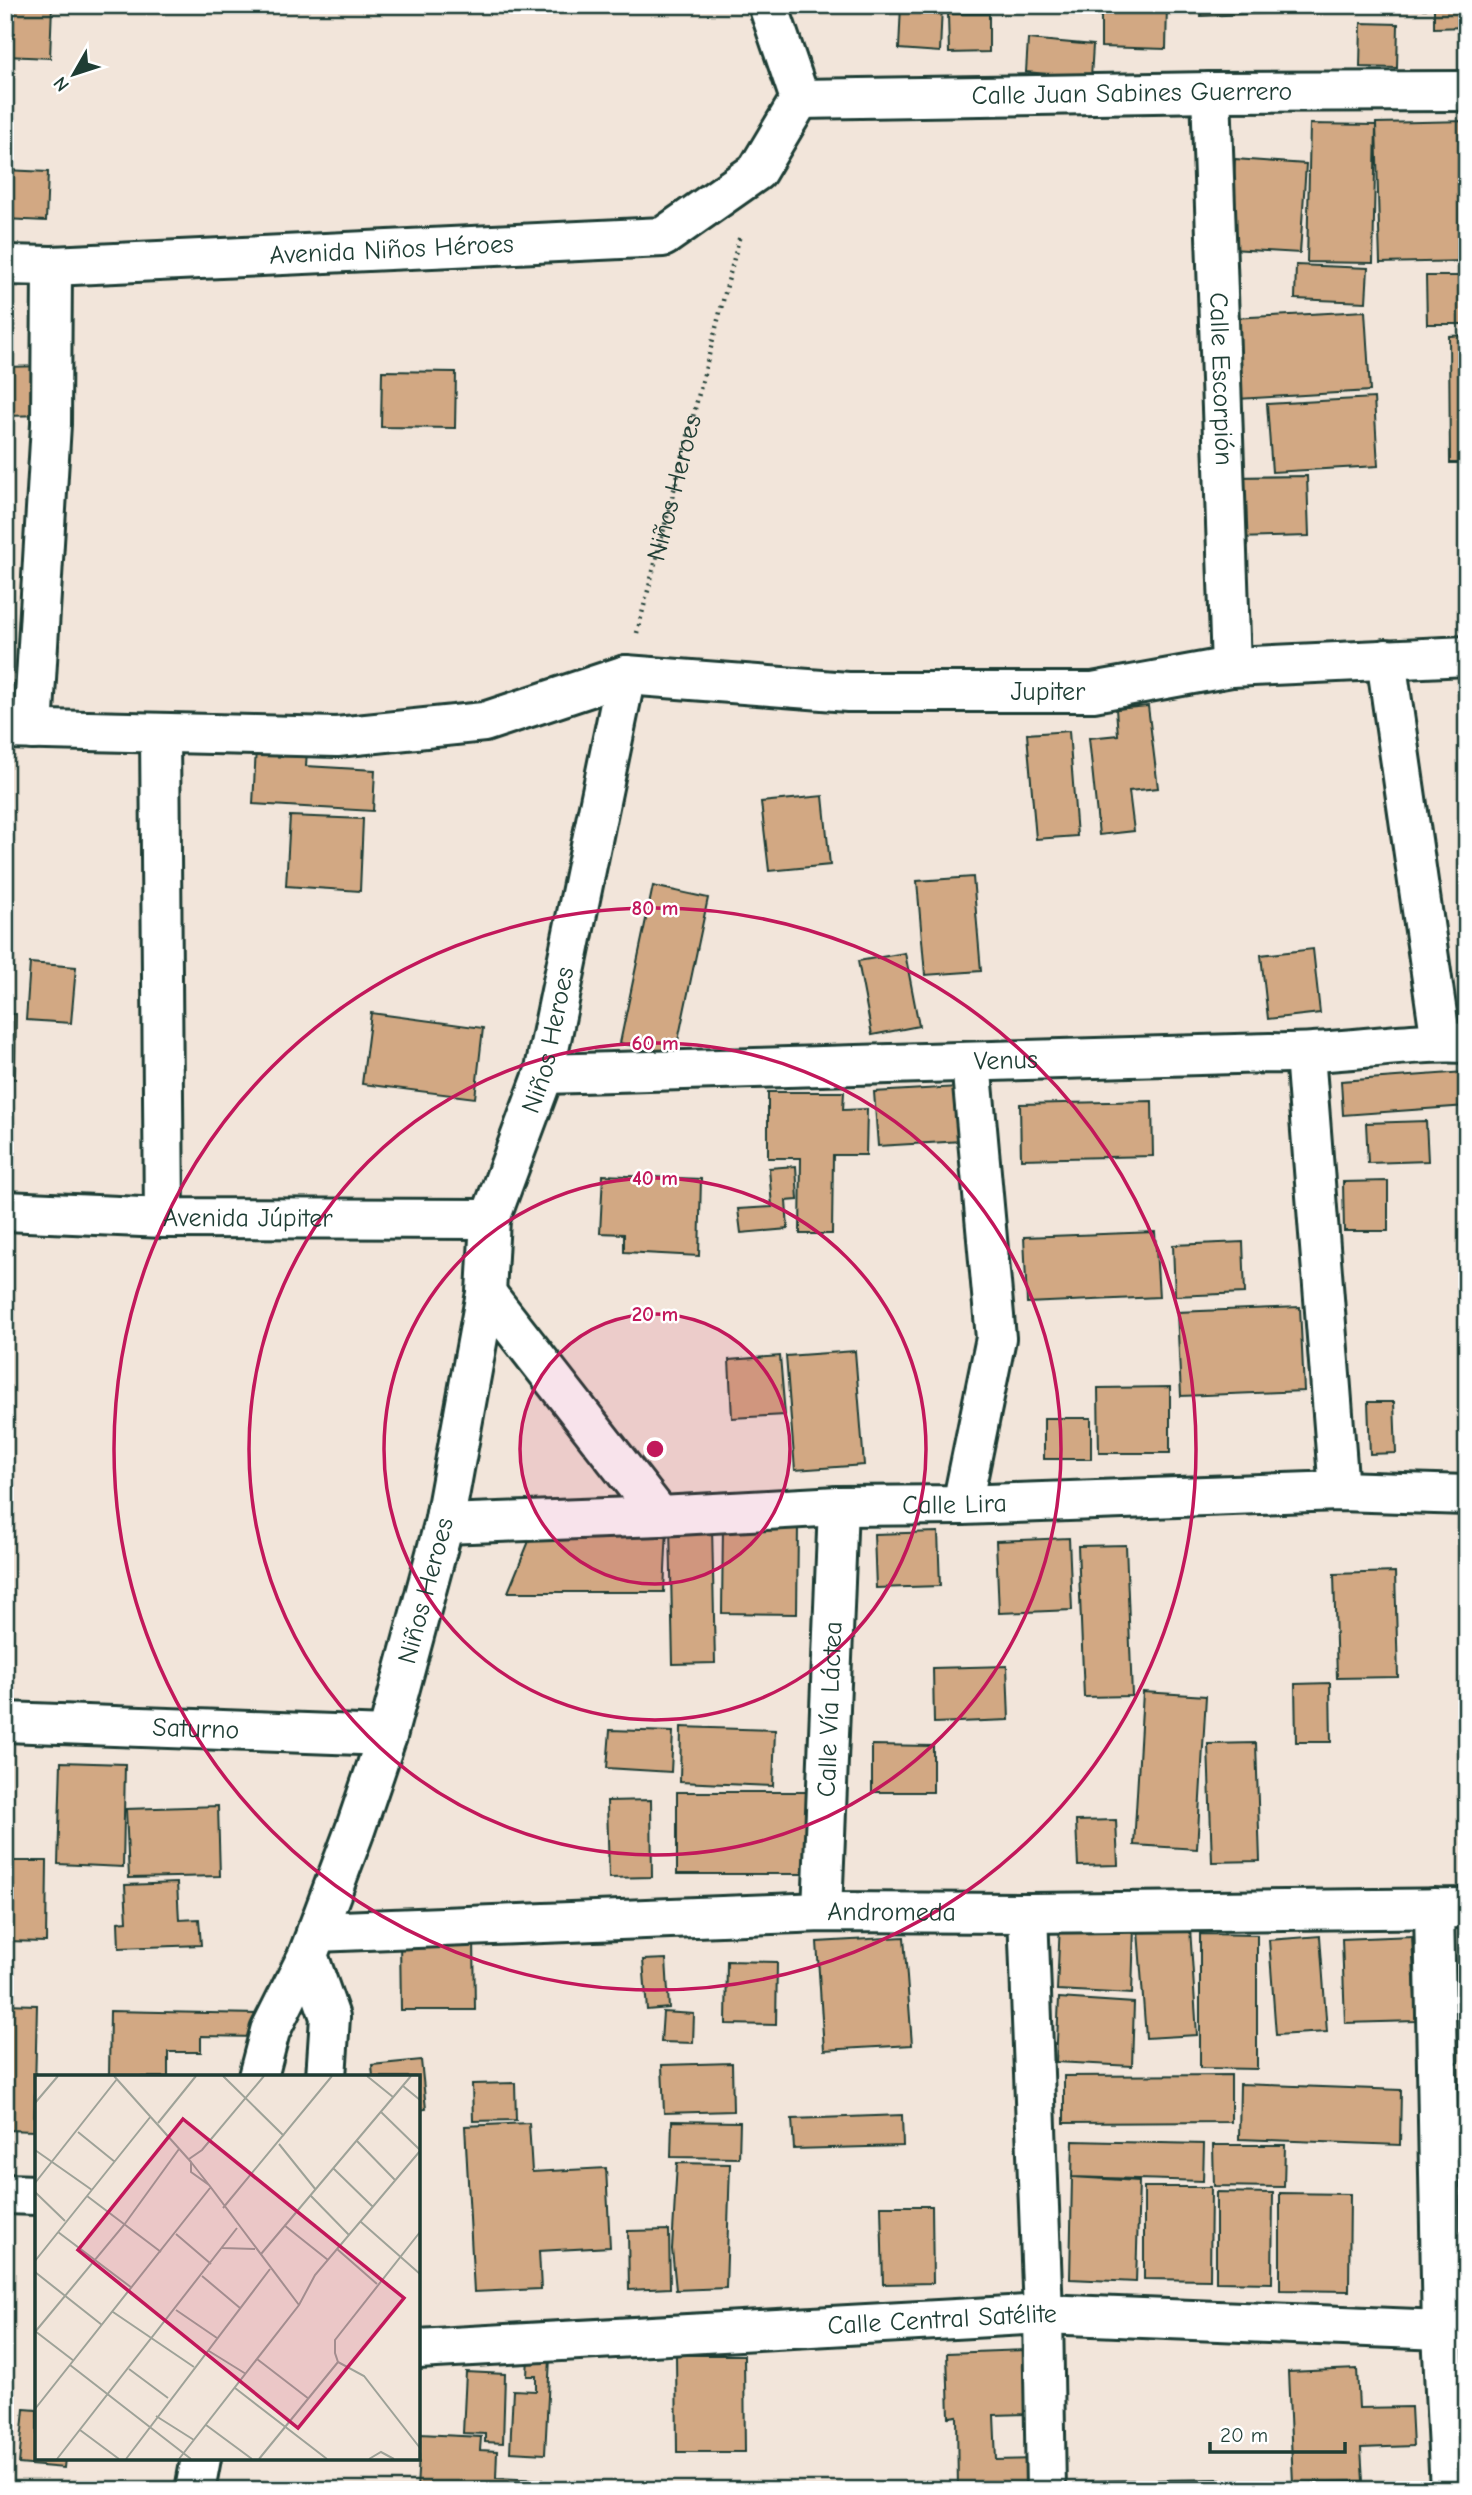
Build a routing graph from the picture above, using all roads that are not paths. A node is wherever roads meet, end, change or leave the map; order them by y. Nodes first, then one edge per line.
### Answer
1 (768, 5) edge
2 (1467, 90) edge
3 (1211, 92) junction
4 (800, 99) junction
5 (5, 265) edge
6 (52, 265) junction
7 (1467, 656) edge
8 (1386, 659) junction
9 (1231, 667) junction
10 (626, 675) junction
11 (19, 730) edge
12 (160, 734) junction
13 (1454, 1042) edge
14 (1305, 1054) junction
15 (971, 1062) junction
16 (544, 1074) junction
17 (5, 1211) edge
18 (164, 1218) junction
19 (490, 1219) junction
20 (486, 1293) junction
21 (1339, 1491) junction
22 (1467, 1495) edge
23 (962, 1505) junction
24 (838, 1506) junction
25 (660, 1516) junction
26 (444, 1524) junction
27 (5, 1722) edge
28 (387, 1736) junction
29 (1450, 1908) edge
30 (822, 1912) junction
31 (1028, 1913) junction
32 (312, 1943) junction
33 (259, 2075) edge
34 (326, 2075) edge
35 (5, 2194) edge
36 (35, 2195) edge
37 (1043, 2314) junction
38 (1454, 2331) edge
39 (420, 2348) edge
40 (201, 2460) edge
41 (195, 2490) edge
42 (1046, 2490) edge
43 (1450, 2490) edge

1 - 4 street
2 - 3 street, Calle Juan Sabines Guerrero
3 - 4 street, Calle Juan Sabines Guerrero
3 - 9 street, Calle Escorpión
4 - 6 street, Avenida Niños Héroes
5 - 6 street, Avenida Niños Héroes
6 - 11 street
7 - 8 street, Jupiter
8 - 9 street, Jupiter
8 - 13 street
9 - 10 street, Jupiter
10 - 12 street
10 - 16 street, Niños Heroes
11 - 12 street
12 - 18 street
13 - 14 street, Venus
14 - 15 street, Venus
14 - 21 street
15 - 16 street, Venus
15 - 23 street
16 - 19 street, Niños Heroes
17 - 18 street, Avenida Júpiter
18 - 19 street, Avenida Júpiter
19 - 20 street, Niños Heroes
20 - 25 street
20 - 26 street, Niños Heroes
21 - 22 street, Calle Lira
21 - 23 street, Calle Lira
23 - 24 street, Calle Lira
24 - 25 street, Calle Lira
24 - 30 street, Calle Vía Láctea
25 - 26 street, Calle Lira
26 - 28 street, Niños Heroes
27 - 28 street, Saturno
28 - 32 street, Niños Heroes
29 - 31 street, Andromeda
29 - 38 street
30 - 31 street, Andromeda
30 - 32 street, Andromeda
31 - 37 street
32 - 33 street, Niños Heroes
32 - 34 street
35 - 36 street
37 - 38 street, Calle Central Satélite
37 - 39 street, Calle Central Satélite
37 - 42 street
38 - 43 street
40 - 41 street

